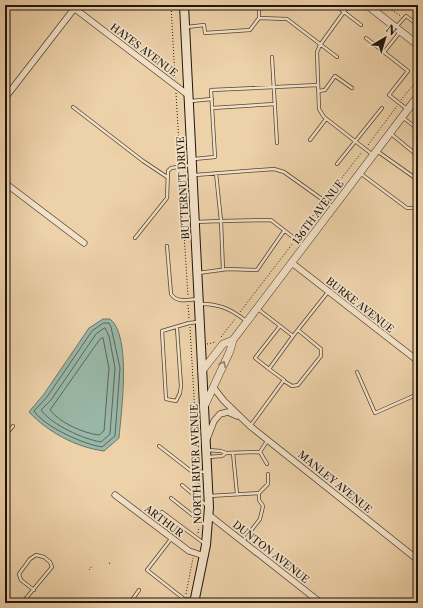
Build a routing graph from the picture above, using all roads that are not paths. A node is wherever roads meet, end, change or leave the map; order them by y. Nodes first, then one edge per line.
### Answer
1 (184, 5) edge
2 (259, 5) edge
3 (335, 5) edge
4 (350, 5) edge
5 (367, 5) edge
6 (74, 6) edge
7 (377, 8) edge
8 (344, 12) junction
9 (259, 18) junction
10 (361, 25) dead end
11 (418, 25) edge
12 (185, 27) junction
13 (398, 30) junction
14 (366, 38) dead end
15 (320, 45) junction
16 (418, 45) edge
17 (384, 52) junction
18 (272, 57) dead end
19 (337, 57) dead end
20 (318, 85) junction
21 (274, 87) junction
22 (352, 88) dead end
23 (318, 91) junction
24 (418, 96) edge
25 (5, 98) edge
26 (188, 98) junction
27 (212, 99) junction
28 (275, 104) junction
29 (73, 107) dead end
30 (410, 107) junction
31 (212, 108) junction
32 (382, 108) dead end
33 (418, 109) edge
34 (402, 116) junction
35 (326, 119) junction
36 (418, 128) edge
37 (390, 133) junction
38 (310, 140) dead end
39 (355, 141) junction
40 (277, 143) dead end
41 (375, 153) junction
42 (418, 156) edge
43 (192, 162) junction
44 (337, 164) dead end
45 (216, 173) junction
46 (360, 173) junction
47 (192, 175) junction
48 (168, 177) junction
49 (418, 180) edge
50 (5, 183) edge
51 (418, 206) edge
52 (334, 208) junction
53 (221, 221) junction
54 (195, 222) junction
55 (284, 231) junction
56 (135, 238) dead end
57 (84, 243) dead end
58 (167, 246) dead end
59 (304, 247) junction
60 (292, 263) junction
61 (223, 270) junction
62 (198, 273) junction
63 (328, 292) junction
64 (199, 302) junction
65 (258, 308) junction
66 (201, 322) junction
67 (248, 322) junction
68 (280, 326) junction
69 (177, 328) junction
70 (298, 330) junction
71 (293, 336) junction
72 (233, 340) junction
73 (418, 361) edge
74 (269, 369) junction
75 (202, 371) junction
76 (357, 372) dead end
77 (284, 380) junction
78 (213, 388) junction
79 (418, 394) edge
80 (204, 405) junction
81 (241, 418) junction
82 (13, 426) dead end
83 (250, 426) junction
84 (5, 436) edge
85 (267, 440) junction
86 (206, 441) junction
87 (159, 446) dead end
88 (260, 452) junction
89 (226, 453) junction
90 (233, 453) junction
91 (207, 454) junction
92 (267, 464) dead end
93 (208, 472) junction
94 (268, 474) dead end
95 (182, 485) dead end
96 (259, 493) junction
97 (237, 494) junction
98 (115, 495) dead end
99 (209, 496) junction
100 (171, 498) dead end
101 (209, 511) junction
102 (162, 512) dead end
103 (208, 528) junction
104 (172, 538) junction
105 (243, 541) junction
106 (206, 545) junction
107 (204, 556) junction
108 (418, 560) edge
109 (34, 590) junction
110 (139, 590) dead end
111 (194, 602) edge
112 (22, 603) edge
113 (130, 603) edge
114 (321, 603) edge

1 - 12 main road, BUTTERNUT DRIVE
2 - 9 lane
3 - 8 lane
4 - 8 lane
5 - 7 street
6 - 25 street
6 - 26 street, HAYES AVENUE
7 - 13 street
8 - 10 lane
8 - 15 lane
9 - 12 lane
9 - 15 lane
11 - 13 lane
12 - 26 main road, BUTTERNUT DRIVE
13 - 16 street
13 - 17 lane
14 - 17 lane
15 - 19 lane
15 - 20 lane
17 - 30 lane
18 - 21 lane
20 - 21 lane
20 - 23 lane
21 - 27 lane
21 - 28 lane
22 - 23 lane
23 - 35 lane
24 - 30 street, 136TH AVENUE
26 - 27 lane
26 - 43 main road, BUTTERNUT DRIVE
27 - 31 lane
28 - 31 lane
28 - 40 lane
29 - 48 lane
30 - 33 lane
30 - 34 street, 136TH AVENUE
31 - 43 lane
32 - 39 lane
34 - 36 lane
34 - 37 street, 136TH AVENUE
35 - 38 lane
35 - 39 lane
37 - 41 street, 136TH AVENUE
37 - 42 lane
39 - 41 lane
39 - 44 lane
41 - 46 street, 136TH AVENUE
41 - 49 lane
43 - 47 main road, BUTTERNUT DRIVE
43 - 48 lane
45 - 47 lane
45 - 52 lane
45 - 53 lane
46 - 51 lane
46 - 52 street, 136TH AVENUE
47 - 54 main road, BUTTERNUT DRIVE
48 - 56 lane
50 - 57 street
52 - 59 street, 136TH AVENUE
53 - 54 lane
53 - 55 lane
53 - 61 lane
54 - 62 main road, BUTTERNUT DRIVE
55 - 59 lane
55 - 61 lane
58 - 64 lane
59 - 60 street, 136TH AVENUE
60 - 63 street, BURKE AVENUE
60 - 65 street, 136TH AVENUE
61 - 62 lane
62 - 64 main road, BUTTERNUT DRIVE
63 - 70 lane
63 - 73 street, BURKE AVENUE
64 - 66 main road, BUTTERNUT DRIVE
64 - 67 lane
65 - 67 street, 136TH AVENUE
65 - 68 lane
66 - 69 lane
66 - 75 main road, BUTTERNUT DRIVE
67 - 72 street, 136TH AVENUE
68 - 71 lane
68 - 74 lane
69 - 69 lane
70 - 71 lane
70 - 77 lane
71 - 74 lane
72 - 75 street, 136TH AVENUE
78 -> 72 street, 136TH AVENUE
74 - 77 lane
75 - 80 main road, NORTH RIVER AVENUE
76 - 79 lane
77 - 83 lane
78 - 80 street, 136TH AVENUE
78 - 81 street, MANLEY AVENUE
80 - 86 main road, NORTH RIVER AVENUE
81 - 83 street, MANLEY AVENUE
81 - 86 street, MANLEY AVENUE
82 - 84 lane
83 - 85 street, MANLEY AVENUE
85 - 88 lane
85 - 108 street, MANLEY AVENUE
86 - 91 main road, NORTH RIVER AVENUE
87 - 93 lane
88 - 90 lane
88 - 92 lane
89 - 90 lane
89 - 91 lane
89 - 91 lane
90 - 97 lane
91 - 93 main road, NORTH RIVER AVENUE
93 - 99 main road, NORTH RIVER AVENUE
94 - 96 lane
95 - 101 lane
96 - 97 lane
96 - 105 lane
97 - 99 lane
98 - 104 street, ARTHUR
99 - 101 main road, NORTH RIVER AVENUE
100 - 103 lane
101 - 103 main road, NORTH RIVER AVENUE
101 - 105 street, DUNTON AVENUE
102 - 106 lane
103 - 106 main road, NORTH RIVER AVENUE
104 - 107 street, ARTHUR
104 - 111 lane
105 - 114 street, DUNTON AVENUE
106 - 107 main road, NORTH RIVER AVENUE
107 - 111 main road, NORTH RIVER AVENUE
109 - 109 lane
109 - 112 lane
110 - 113 lane

